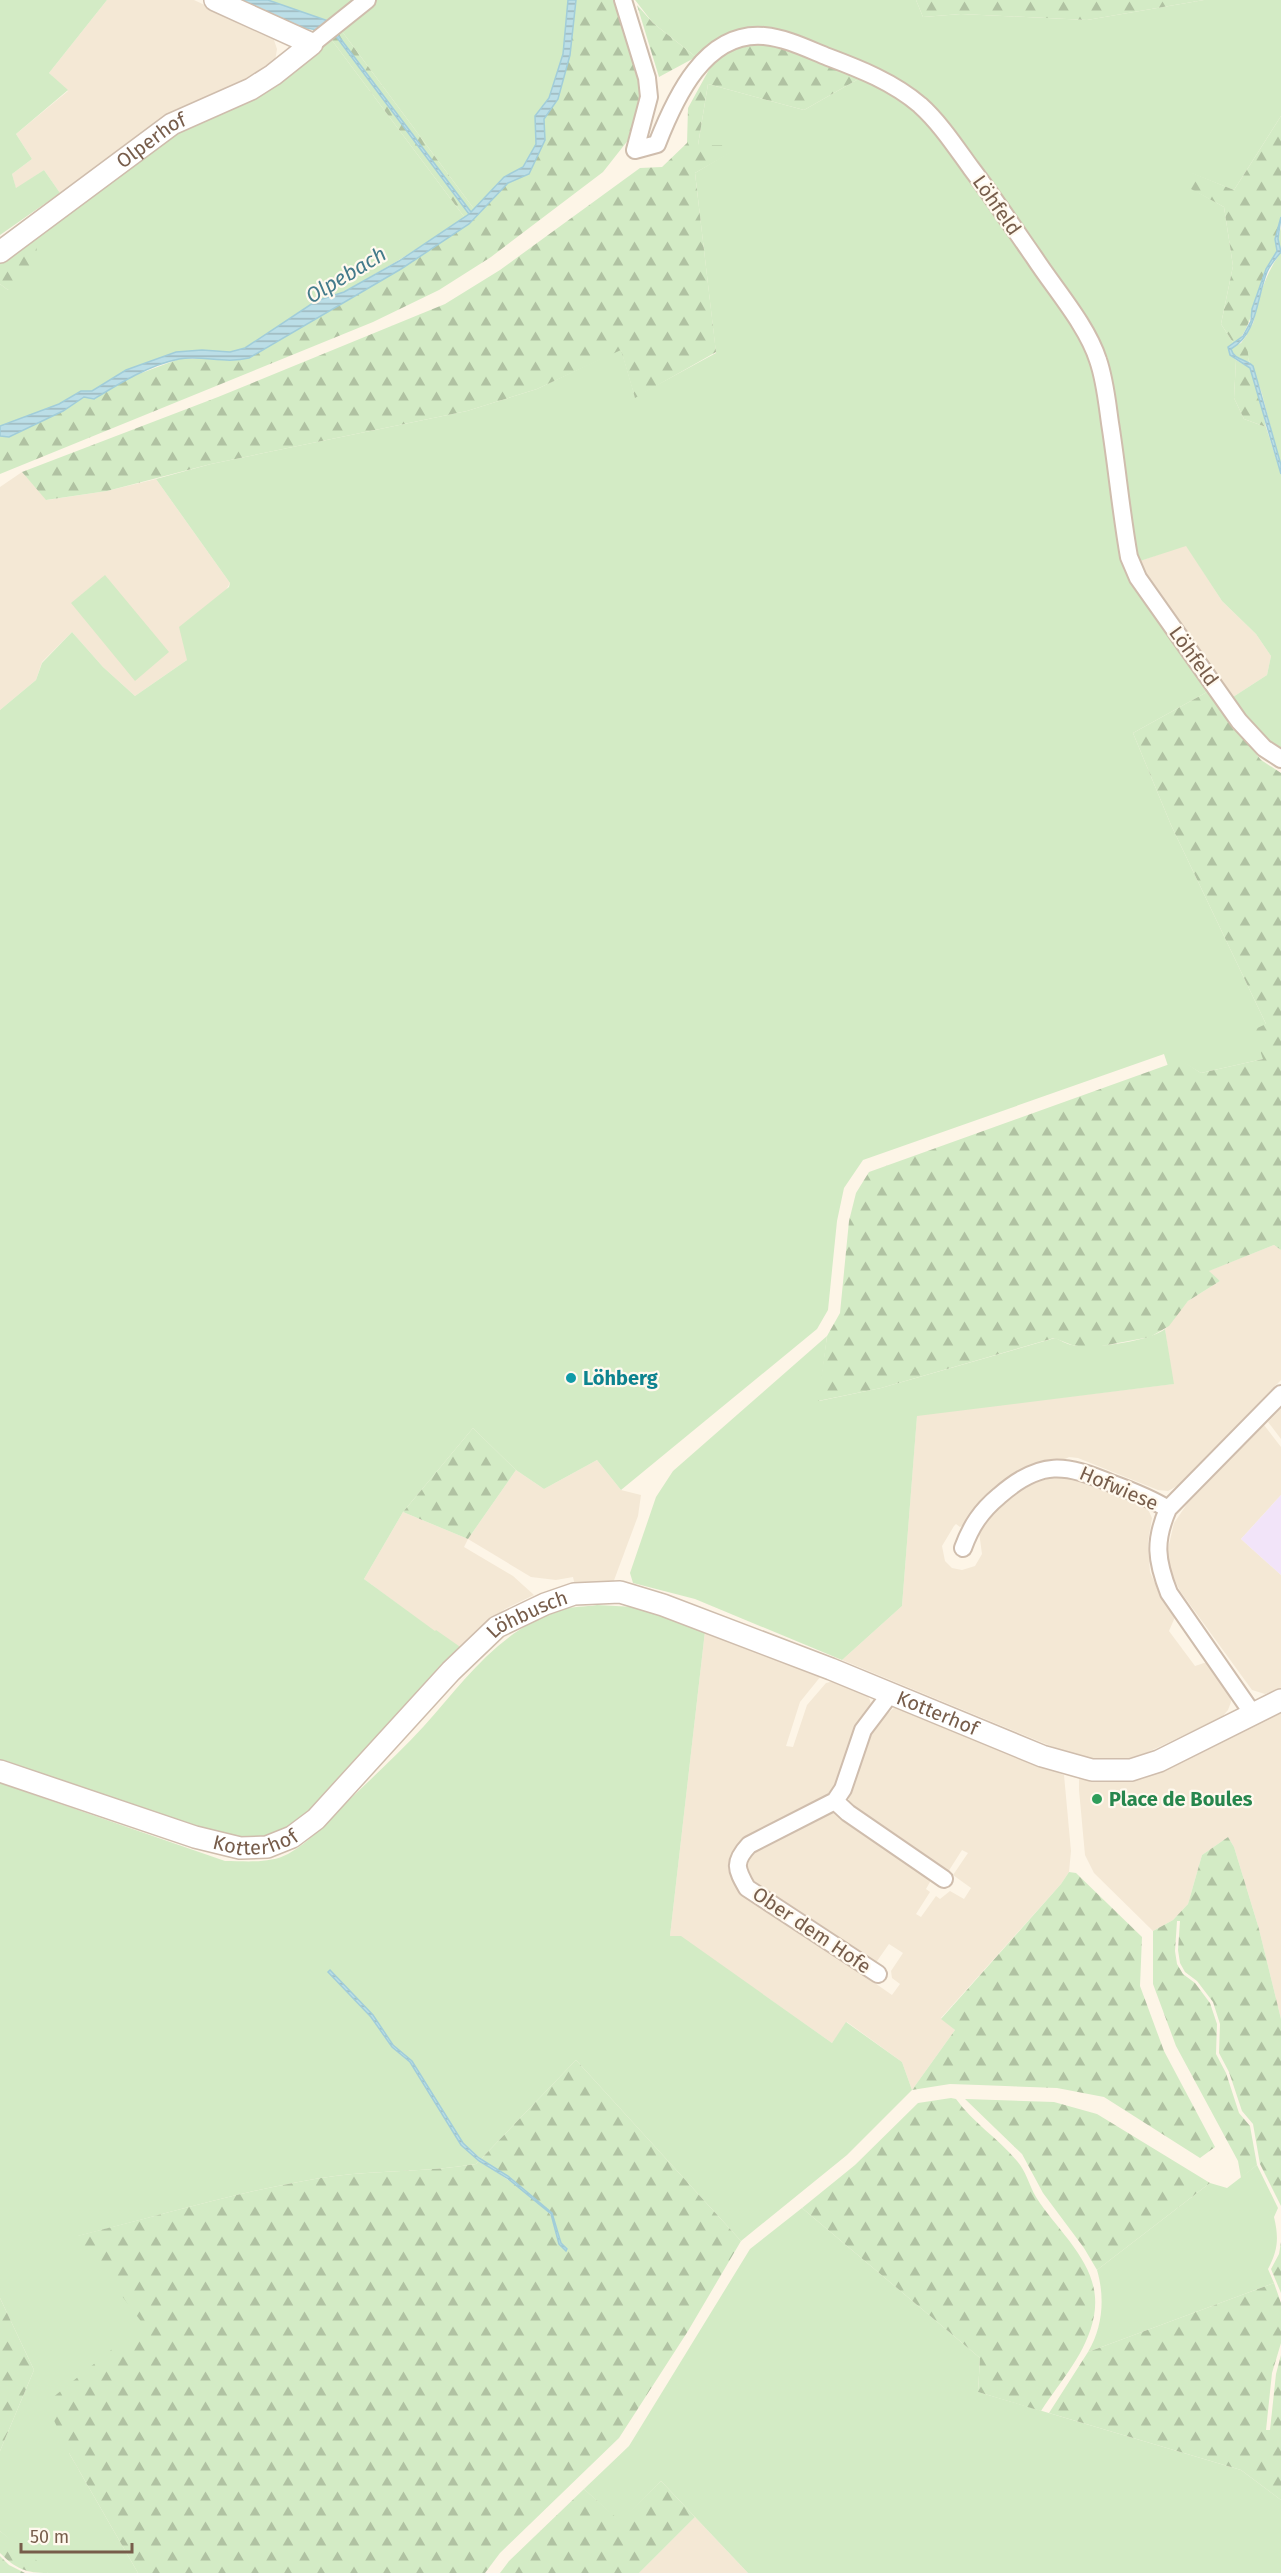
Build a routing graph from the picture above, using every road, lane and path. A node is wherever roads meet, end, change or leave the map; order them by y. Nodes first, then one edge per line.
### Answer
1 (215, 0) edge
2 (367, 0) edge
3 (623, 0) edge
4 (312, 44) junction
5 (0, 252) edge
6 (1281, 759) edge
7 (1281, 1394) edge
8 (1168, 1509) junction
9 (963, 1548) dead end
10 (620, 1593) joint
11 (451, 1671) joint
12 (891, 1693) junction
13 (1281, 1700) edge
14 (1253, 1713) junction
15 (0, 1771) edge
16 (835, 1801) junction
17 (944, 1879) dead end
18 (878, 1974) dead end

1 - 4 street
2 - 4 street
3 - 6 street, Löhfeld
4 - 5 street, Olperhof
7 - 8 street, Hofwiese
8 - 9 street, Hofwiese
8 - 14 street, Hofwiese
10 - 11 street, Löhbusch
10 - 12 street, Kotterhof
11 - 15 street, Kotterhof
12 - 14 street, Kotterhof
12 - 16 street
13 - 14 street, Kotterhof
16 - 17 street
16 - 18 street, Ober dem Hofe

